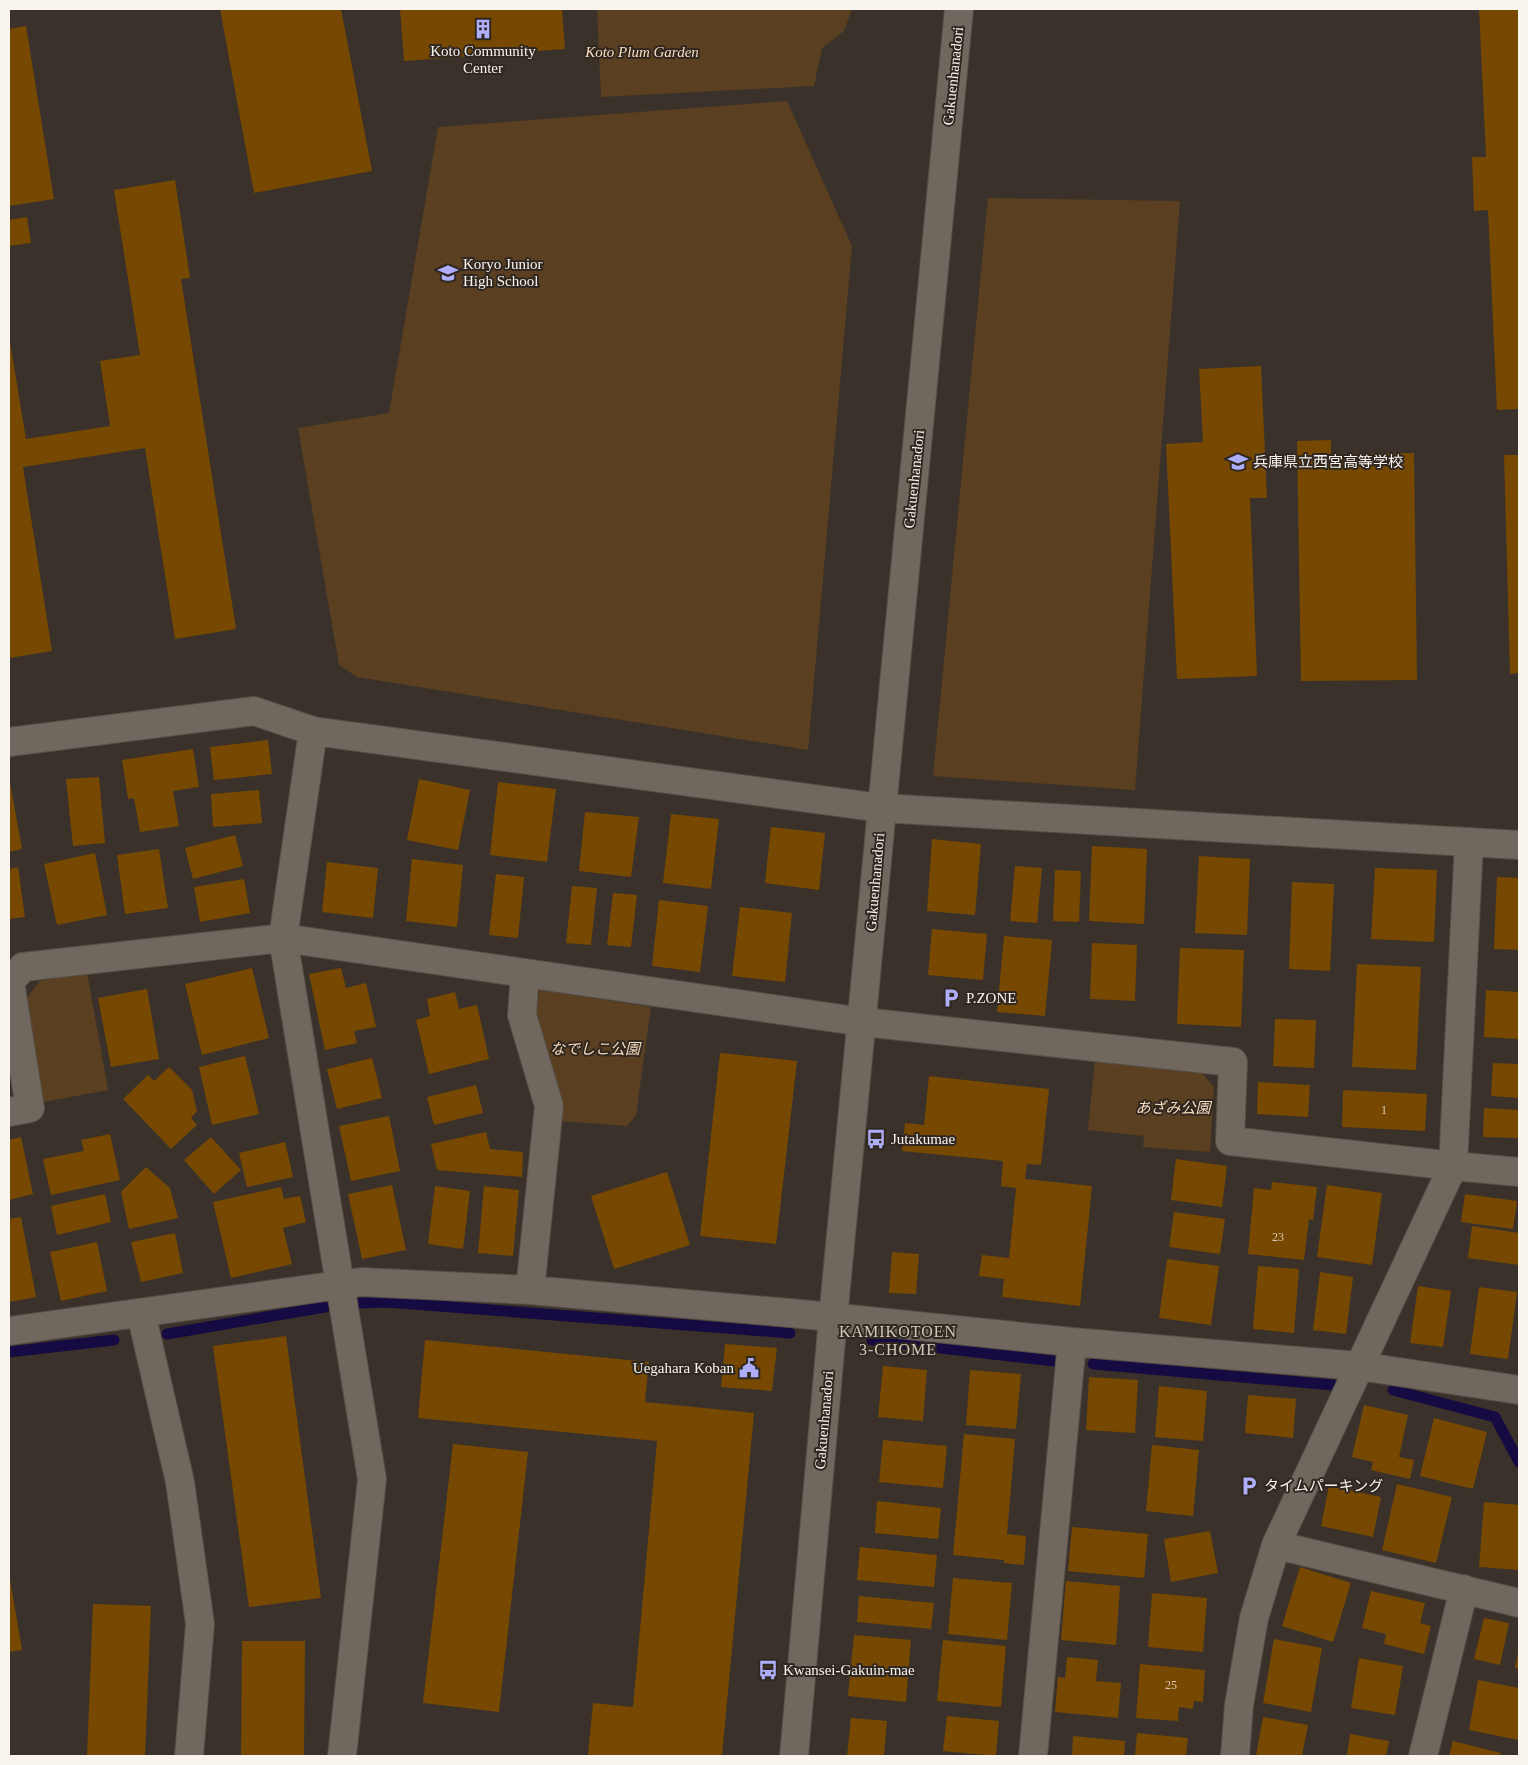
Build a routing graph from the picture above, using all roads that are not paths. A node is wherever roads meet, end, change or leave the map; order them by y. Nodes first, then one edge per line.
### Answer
1 (959, 9) edge
2 (313, 731) junction
3 (9, 742) edge
4 (882, 808) junction
5 (1469, 842) junction
6 (1519, 845) edge
7 (283, 938) junction
8 (525, 973) junction
9 (863, 1022) junction
10 (9, 1112) edge
11 (1454, 1166) junction
12 (1519, 1172) edge
13 (341, 1286) junction
14 (530, 1290) junction
15 (141, 1313) junction
16 (833, 1318) junction
17 (9, 1332) edge
18 (1072, 1342) junction
19 (1359, 1366) junction
20 (1519, 1390) edge
21 (1276, 1545) junction
22 (1464, 1590) junction
23 (1519, 1602) edge
24 (189, 1756) edge
25 (342, 1756) edge
26 (794, 1756) edge
27 (1033, 1756) edge
28 (1235, 1756) edge
29 (1423, 1756) edge

1 - 4 street, Gakuenhanadori
2 - 3 street
2 - 4 street
2 - 7 street
4 - 5 street
4 - 9 street, Gakuenhanadori
5 - 6 street
5 - 11 street
7 - 8 street
7 - 10 street
7 - 13 street
8 - 9 street
8 - 14 street
9 - 11 street
9 - 16 street, Gakuenhanadori
11 - 12 street
11 - 19 street
13 - 14 street
13 - 15 street
13 - 25 street
14 - 16 street
15 - 17 street
15 - 24 street
16 - 18 street
16 - 26 street, Gakuenhanadori
18 - 19 street
18 - 27 street
19 - 20 street
19 - 21 street
21 - 22 street
21 - 28 street
22 - 23 street
22 - 29 street

